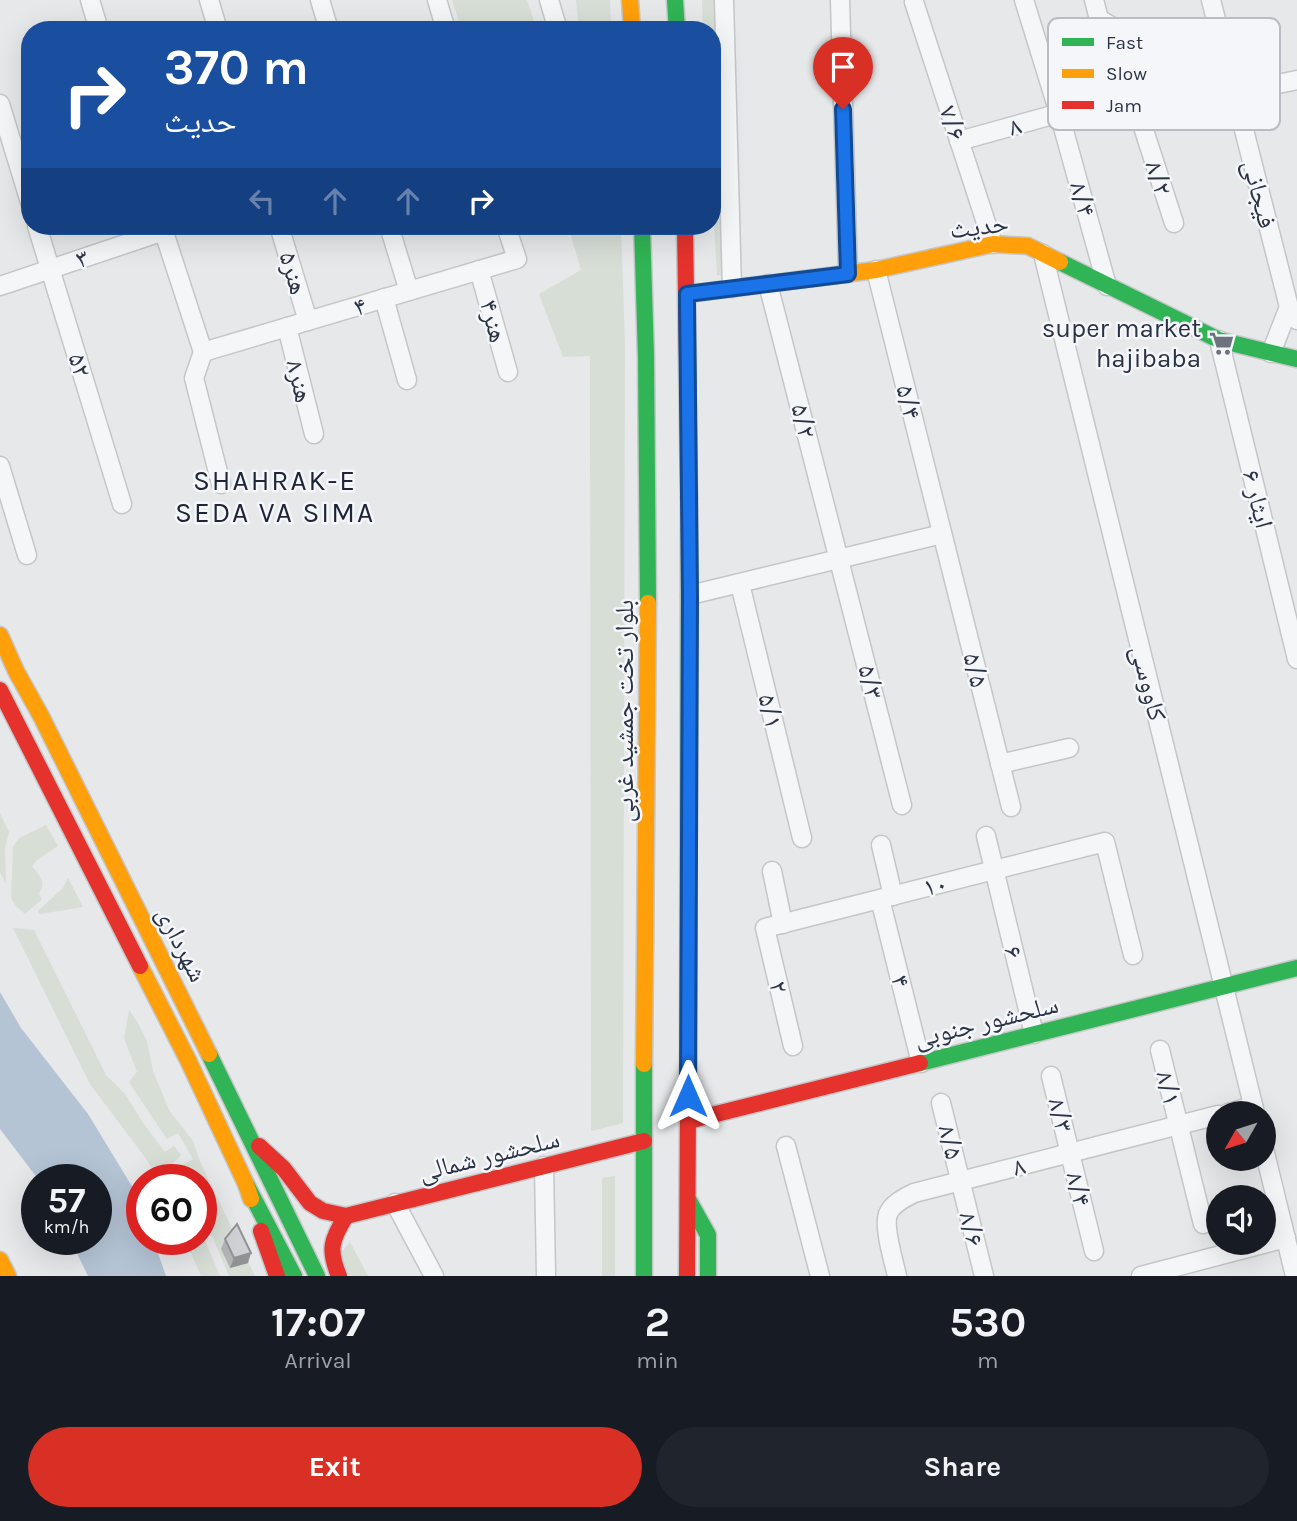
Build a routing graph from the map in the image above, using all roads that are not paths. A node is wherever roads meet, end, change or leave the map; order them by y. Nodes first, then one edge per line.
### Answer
1 (90, 0) edge
2 (209, 0) edge
3 (320, 0) edge
4 (437, 0) edge
5 (549, 0) edge
6 (630, 0) edge
7 (674, 0) edge
8 (724, 0) edge
9 (840, 0) edge
10 (1024, 0) edge
11 (1094, 0) edge
12 (1211, 0) edge
13 (914, 2) dead end
14 (1098, 18) edge
15 (1215, 18) edge
16 (96, 21) edge
17 (210, 21) edge
18 (326, 21) edge
19 (443, 21) edge
20 (555, 21) edge
21 (631, 21) edge
22 (676, 21) edge
23 (1048, 77) edge
24 (0, 104) edge
25 (1048, 116) edge
26 (1064, 130) edge
27 (1148, 130) edge
28 (1246, 130) edge
29 (960, 141) junction
30 (21, 173) edge
31 (1174, 223) dead end
32 (40, 235) edge
33 (144, 235) edge
34 (165, 235) edge
35 (282, 235) edge
36 (392, 235) edge
37 (509, 235) edge
38 (642, 235) edge
39 (685, 235) edge
40 (993, 244) junction
41 (1043, 254) junction
42 (50, 269) junction
43 (479, 270) junction
44 (876, 270) junction
45 (1289, 273) edge
46 (848, 274) junction
47 (768, 284) junction
48 (0, 286) edge
49 (1107, 286) junction
50 (732, 288) junction
51 (409, 291) junction
52 (687, 294) junction
53 (384, 298) junction
54 (1293, 313) edge
55 (308, 321) junction
56 (287, 327) junction
57 (1219, 340) junction
58 (202, 352) junction
59 (1271, 353) junction
60 (1297, 359) edge
61 (508, 372) dead end
62 (407, 380) dead end
63 (314, 434) dead end
64 (0, 466) edge
65 (221, 484) dead end
66 (122, 504) dead end
67 (942, 534) junction
68 (27, 555) dead end
69 (839, 559) junction
70 (740, 583) junction
71 (690, 596) junction
72 (0, 635) edge
73 (1297, 659) edge
74 (0, 690) edge
75 (1069, 748) dead end
76 (1000, 764) junction
77 (902, 805) dead end
78 (1011, 807) dead end
79 (986, 836) dead end
80 (802, 838) dead end
81 (881, 845) dead end
82 (994, 870) junction
83 (772, 871) dead end
84 (887, 898) junction
85 (774, 926) junction
86 (1133, 955) dead end
87 (1297, 968) edge
88 (1224, 986) junction
89 (1034, 1034) junction
90 (793, 1046) dead end
91 (1160, 1050) dead end
92 (921, 1063) junction
93 (1051, 1076) dead end
94 (1252, 1101) edge
95 (941, 1103) dead end
96 (1206, 1118) edge
97 (688, 1121) junction
98 (1178, 1126) junction
99 (249, 1136) junction
100 (644, 1141) junction
101 (786, 1146) dead end
102 (1070, 1153) junction
103 (544, 1166) junction
104 (1269, 1171) edge
105 (960, 1181) junction
106 (246, 1184) junction
107 (643, 1197) junction
108 (688, 1199) junction
109 (395, 1203) junction
110 (346, 1216) junction
111 (628, 1218) dead end
112 (1203, 1224) dead end
113 (1286, 1238) junction
114 (1094, 1251) dead end
115 (0, 1260) edge
116 (8, 1276) edge
117 (277, 1276) edge
118 (294, 1276) edge
119 (317, 1276) edge
120 (339, 1276) edge
121 (434, 1276) edge
122 (546, 1276) edge
123 (644, 1276) edge
124 (687, 1276) edge
125 (708, 1276) edge
126 (820, 1276) edge
127 (897, 1276) edge
128 (984, 1276) edge
129 (1141, 1276) edge
130 (1295, 1276) edge

1 - 16 street
2 - 17 street
3 - 18 street
4 - 19 street
5 - 20 street
6 - 21 street
7 - 22 street
8 - 50 street
9 - 46 street
10 - 23 street
11 - 14 street
12 - 15 street, فیجانی
13 - 29 street, ۷/۶
24 - 30 street
25 - 29 street, ۸
26 - 49 street, ۸/۴
27 - 31 street, ۸/۲
28 - 45 street, فیجانی
29 - 40 street, ۷/۶
32 - 42 street, ۵۲
33 - 42 street, ۳
34 - 58 street
35 - 55 street, هنر۵
36 - 51 street
37 - 43 street, ۴
38 - 100 street, بلوار تخت جمشید غربی
39 - 52 street
40 - 41 street, حدیث
40 - 44 street, حدیث
41 - 49 street, حدیث
41 - 88 street, کاووسی
42 - 48 street, ۳
42 - 66 street, ۵۲
43 - 51 street, ۴
43 - 61 street, هنر۴
44 - 46 street, حدیث
44 - 67 street, ۵/۴
45 - 54 street, فیجانی
46 - 47 street, حدیث
47 - 50 street, حدیث
47 - 69 street, ۵/۲
49 - 57 street, حدیث
50 - 52 street, حدیث
51 - 53 street, ۴
52 - 71 street
53 - 55 street, ۴
53 - 62 street
54 - 59 street
55 - 56 street, ۴
56 - 58 street, ۴
56 - 63 street, هنر۸
57 - 59 street, حدیث
57 - 73 street, ایثار ۶
58 - 65 street
59 - 60 street, حدیث
64 - 68 street
67 - 69 street
67 - 76 street, ۵/۵
69 - 70 street
69 - 77 street, ۵/۳
70 - 71 street
70 - 80 street, ۵/۱
71 - 97 street
72 - 99 street, شهرداری
74 - 106 street, شهرداری
75 - 76 street
76 - 78 street, ۵/۵
79 - 82 street, ۶
81 - 84 street, ۴
82 - 84 street, ۱۰
82 - 86 street, ۱۰
82 - 89 street, ۶
83 - 85 street, ۲
84 - 85 street, ۱۰
84 - 92 street, ۴
85 - 90 street, ۲
87 - 88 street, سلحشور جنوبی
88 - 89 street, سلحشور جنوبی
88 - 94 street, کاووسی
89 - 92 street, سلحشور جنوبی
91 - 98 street, ۸/۱
92 - 97 street, سلحشور جنوبی
93 - 102 street, ۸/۳
95 - 105 street, ۸/۵
96 - 98 street, ۸
97 - 108 street
98 - 102 street, ۸
98 - 112 street, ۸/۱
99 - 110 street
99 - 119 street, شهرداری
100 - 103 street, سلحشور شمالی
100 - 107 street, بلوار تخت جمشید غربی
101 - 126 street
102 - 105 street, ۸
102 - 114 street, ۸/۴
103 - 109 street, سلحشور شمالی
103 - 122 street
104 - 113 street
105 - 127 street, ۸
105 - 128 street, ۸/۶
106 - 117 street, شهرداری
106 - 118 street
107 - 111 street
107 - 123 street, بلوار تخت جمشید غربی
108 - 124 street
108 - 125 street
109 - 110 street, سلحشور شمالی
109 - 121 street
110 - 120 street
113 - 129 street
113 - 130 street
115 - 116 street

